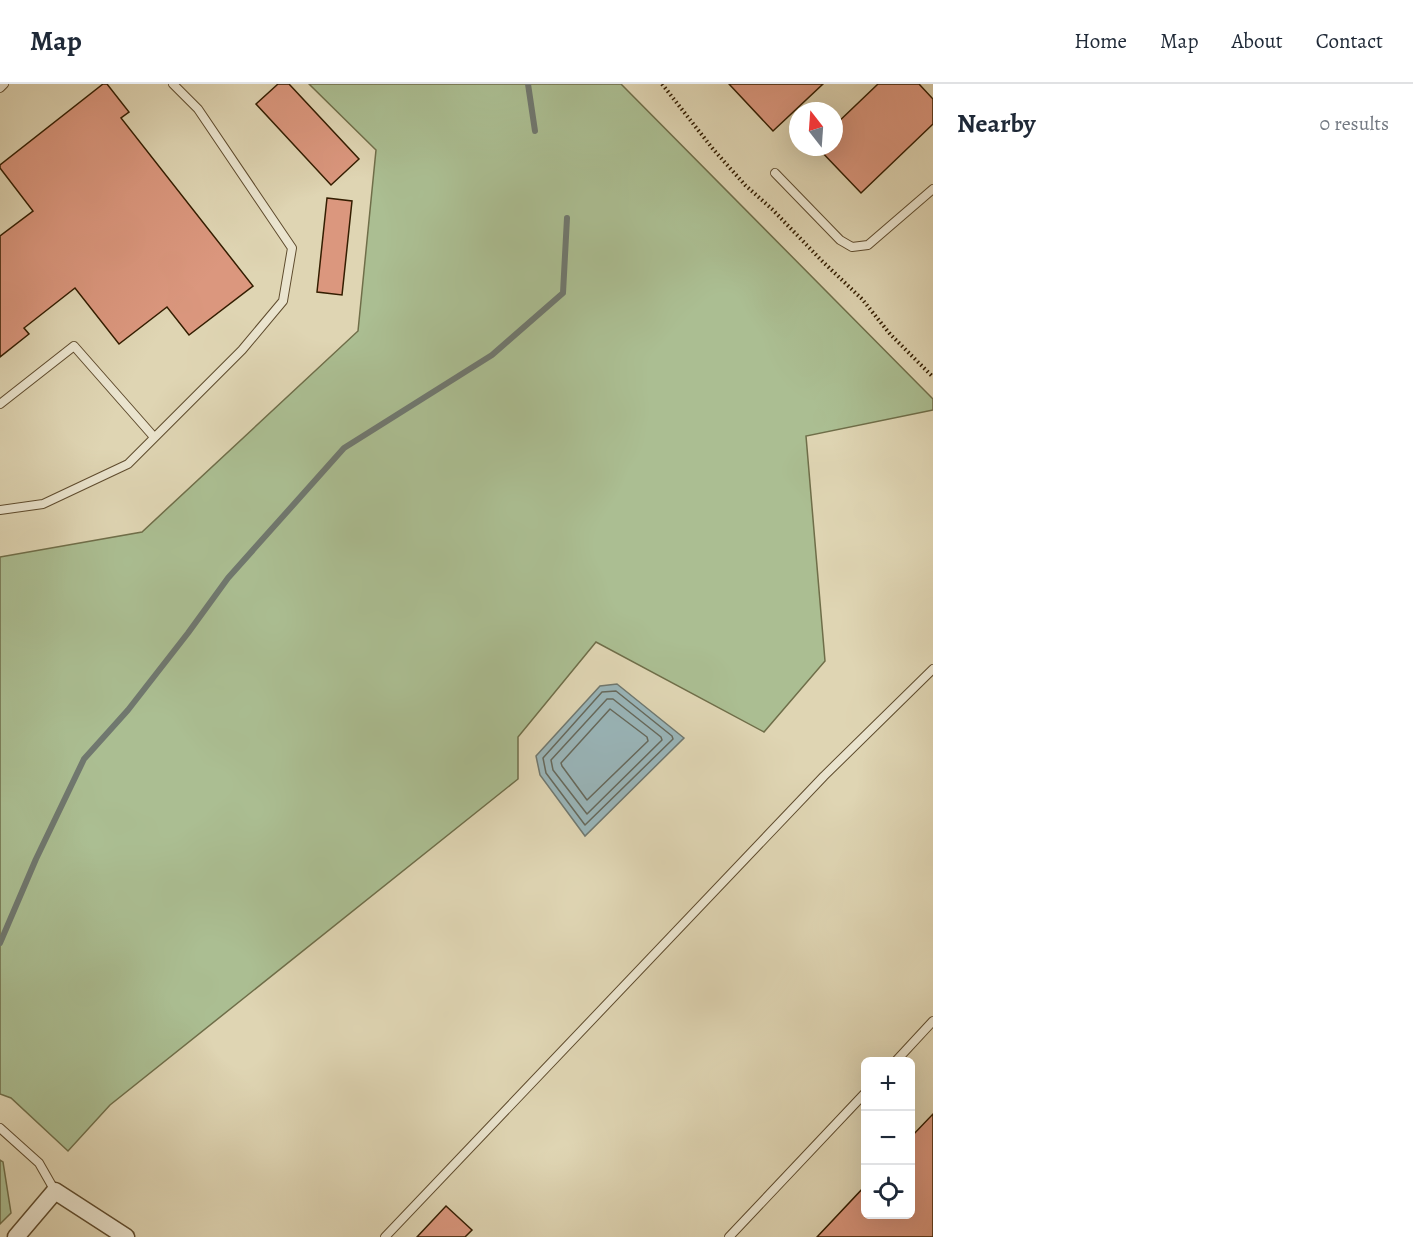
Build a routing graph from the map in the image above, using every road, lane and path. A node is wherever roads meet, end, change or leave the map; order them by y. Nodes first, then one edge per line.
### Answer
1 (4, 84) edge
2 (173, 84) edge
3 (662, 84) edge
4 (0, 88) edge
5 (775, 174) dead end
6 (932, 191) edge
7 (933, 377) edge
8 (0, 404) edge
9 (154, 437) junction
10 (0, 510) edge
11 (933, 669) edge
12 (933, 1021) edge
13 (900, 1057) edge
14 (861, 1097) edge
15 (0, 1128) edge
16 (55, 1191) junction
17 (16, 1237) edge
18 (126, 1237) edge
19 (385, 1237) edge
20 (729, 1237) edge

1 - 4 lane
2 - 9 lane
3 - 7 path
5 - 6 lane
8 - 9 lane
9 - 10 lane
11 - 19 lane
12 - 13 lane
14 - 20 lane
15 - 16 lane
16 - 17 street
16 - 18 street

